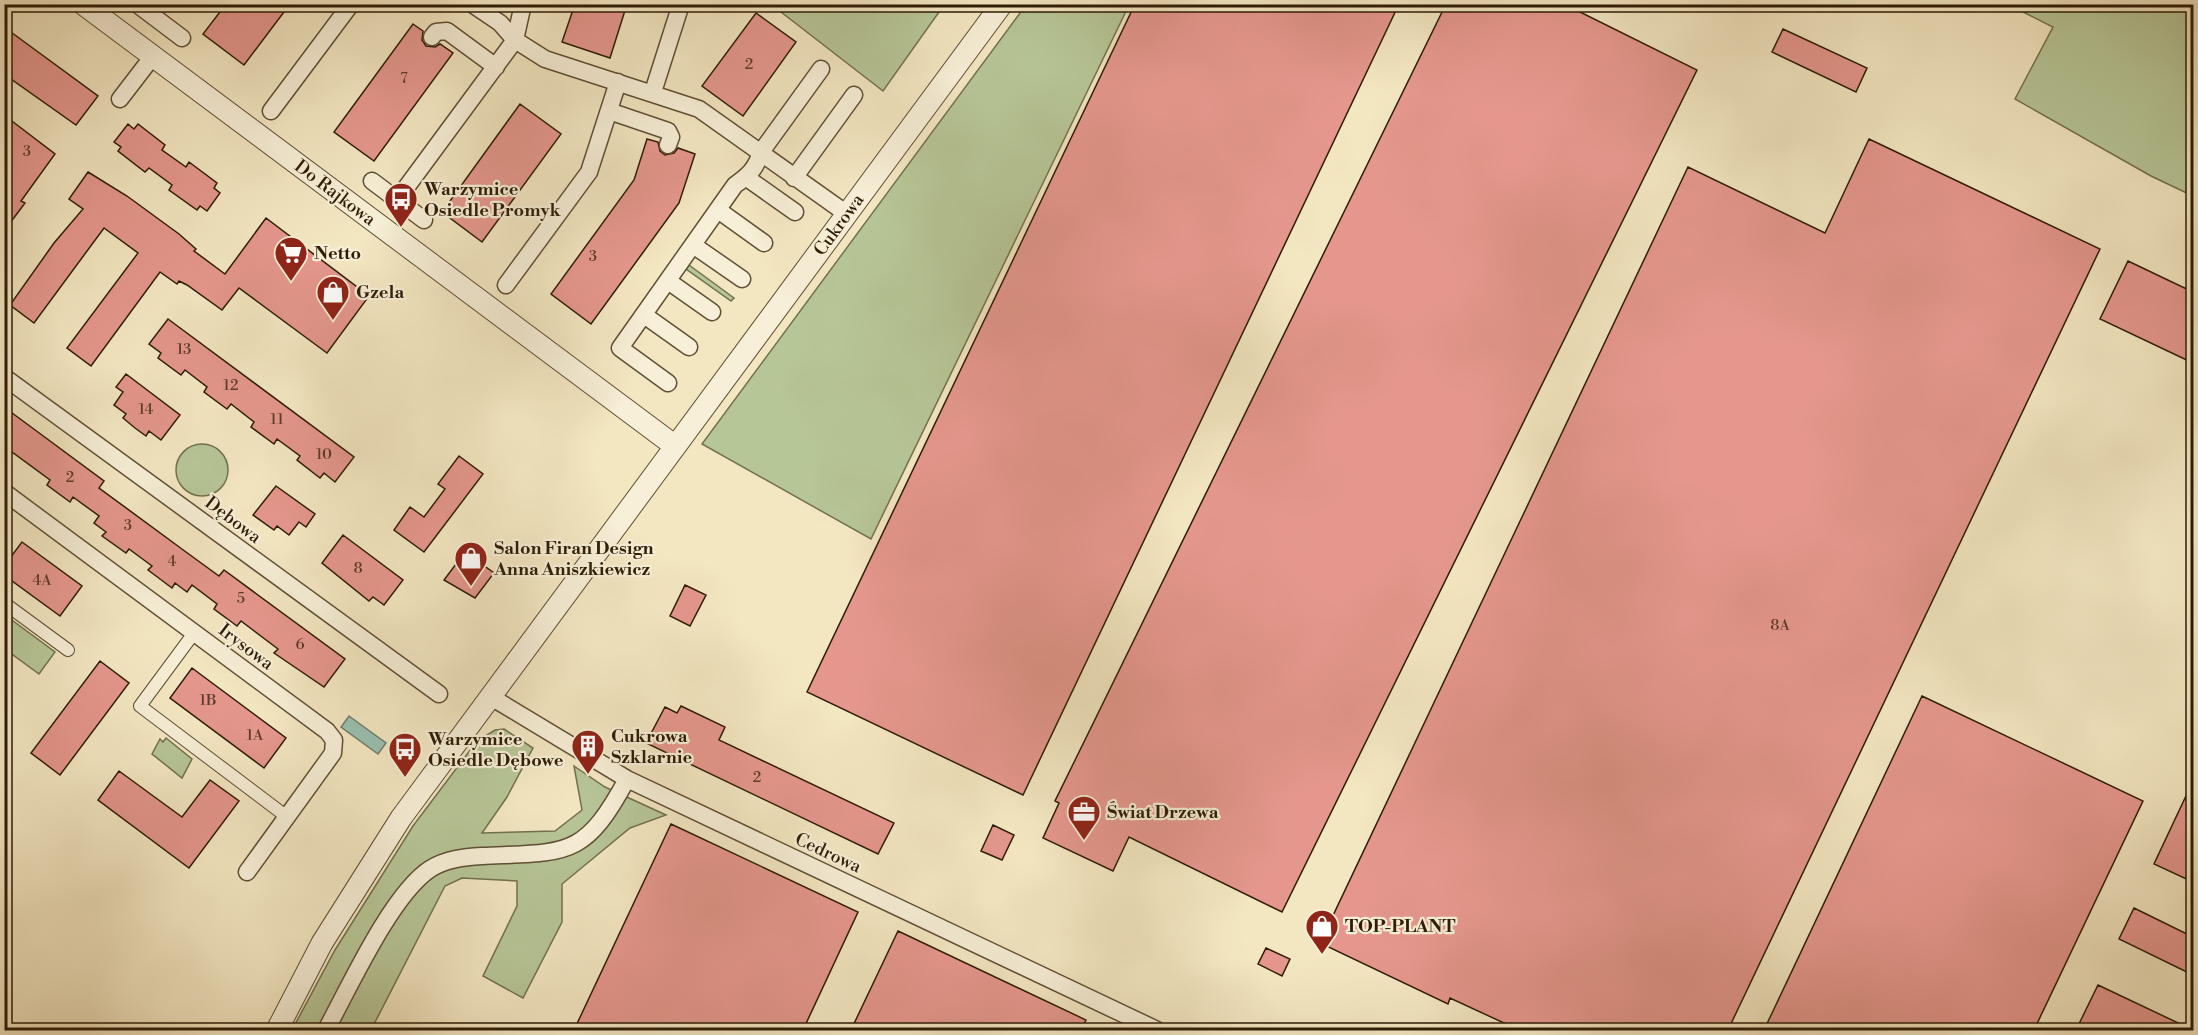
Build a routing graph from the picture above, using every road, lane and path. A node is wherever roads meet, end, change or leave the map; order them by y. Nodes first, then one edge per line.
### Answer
1 (83, 4) edge
2 (137, 4) edge
3 (351, 4) edge
4 (472, 4) edge
5 (523, 4) edge
6 (681, 4) edge
7 (1002, 4) edge
8 (159, 11) edge
9 (182, 38) dead end
10 (432, 38) dead end
11 (515, 40) junction
12 (153, 56) junction
13 (496, 67) junction
14 (821, 69) dead end
15 (618, 82) junction
16 (653, 92) junction
17 (854, 95) dead end
18 (120, 99) dead end
19 (271, 111) dead end
20 (609, 111) junction
21 (668, 145) dead end
22 (761, 152) junction
23 (747, 178) junction
24 (794, 178) junction
25 (372, 181) dead end
26 (397, 200) junction
27 (718, 210) junction
28 (795, 212) dead end
29 (847, 214) junction
30 (424, 220) dead end
31 (764, 243) dead end
32 (693, 245) junction
33 (742, 279) dead end
34 (668, 281) junction
35 (506, 285) dead end
36 (712, 312) dead end
37 (644, 315) junction
38 (689, 347) dead end
39 (4, 377) edge
40 (668, 382) dead end
41 (675, 446) junction
42 (4, 492) edge
43 (4, 603) edge
44 (194, 633) junction
45 (68, 650) dead end
46 (439, 694) dead end
47 (490, 697) junction
48 (627, 779) junction
49 (287, 817) junction
50 (247, 872) dead end
51 (277, 1030) edge
52 (326, 1030) edge
53 (1157, 1030) edge

1 - 12 street, Do Rajkowa
2 - 8 street
3 - 19 street
4 - 11 street
5 - 11 street
6 - 16 street
7 - 29 street, Cukrowa
8 - 9 street
10 - 13 street
11 - 13 street
11 - 15 street
12 - 18 street
12 - 41 street, Do Rajkowa
13 - 26 street
14 - 22 street
15 - 16 street
15 - 20 street
16 - 22 street
17 - 24 street
20 - 21 street
20 - 35 street
22 - 23 street
22 - 24 street
23 - 27 street
23 - 28 street
24 - 29 street
25 - 26 street
26 - 30 street
27 - 31 street
27 - 32 street
29 - 41 street, Cukrowa
32 - 33 street
32 - 34 street
34 - 36 street
34 - 37 street
37 - 38 street
37 - 40 street
39 - 46 street, Dębowa
41 - 47 street, Cukrowa
42 - 44 street, Irysowa
43 - 45 street
44 - 49 street, Irysowa
44 - 49 street
47 - 48 street, Cedrowa
47 - 51 street, Cukrowa
48 - 52 street
48 - 53 street, Cedrowa
49 - 50 street, Irysowa

